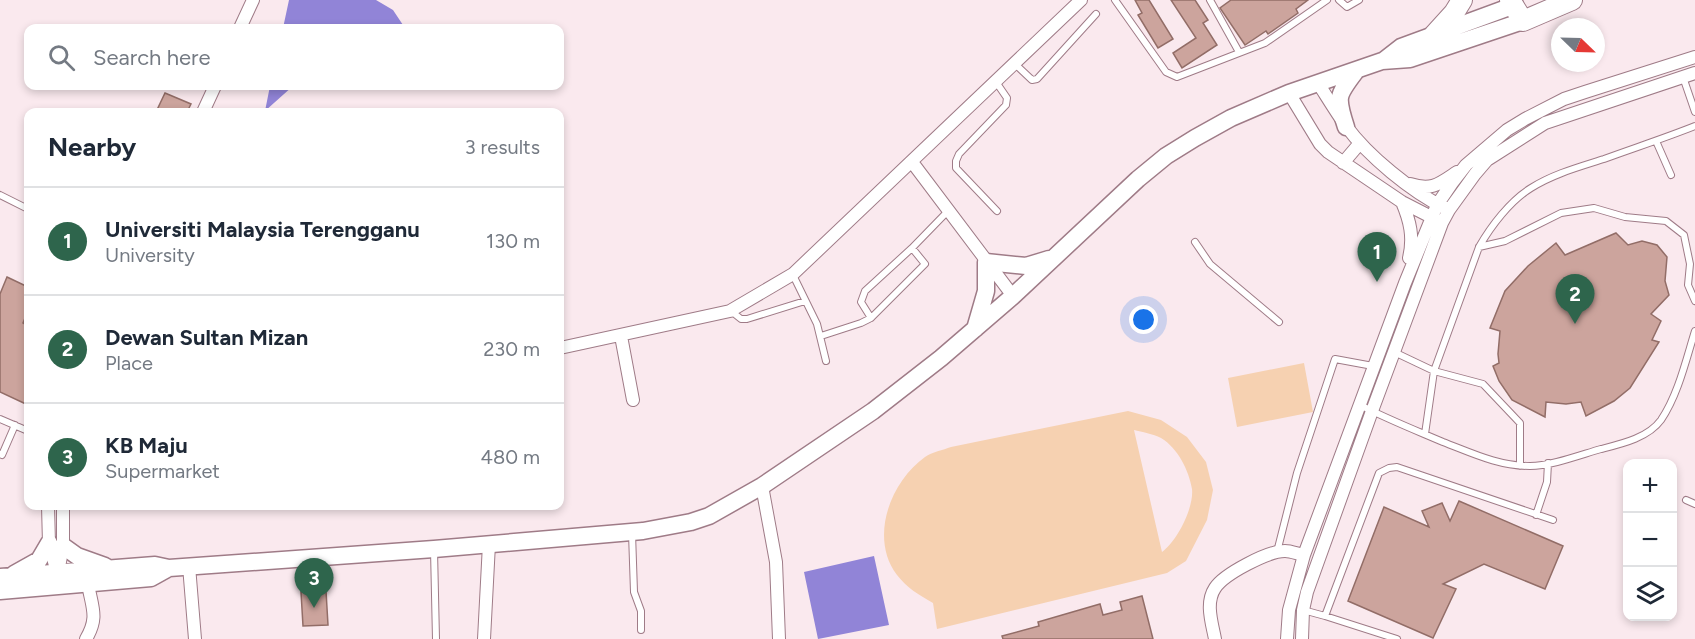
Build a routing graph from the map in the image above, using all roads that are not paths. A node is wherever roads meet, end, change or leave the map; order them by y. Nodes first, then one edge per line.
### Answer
1 (253, 0) edge
2 (1081, 0) edge
3 (1115, 0) edge
4 (1212, 0) edge
5 (1327, 0) edge
6 (1339, 0) edge
7 (1359, 0) edge
8 (1461, 0) edge
9 (1572, 0) edge
10 (1524, 7) edge
11 (1096, 14) dead end
12 (242, 24) edge
13 (1434, 35) junction
14 (1239, 52) junction
15 (1695, 57) edge
16 (1382, 62) junction
17 (1015, 64) junction
18 (1357, 70) junction
19 (1689, 75) edge
20 (996, 82) junction
21 (1318, 83) junction
22 (213, 90) edge
23 (1289, 93) junction
24 (204, 108) edge
25 (1695, 112) edge
26 (1695, 126) edge
27 (1346, 127) junction
28 (1656, 141) junction
29 (1360, 143) junction
30 (912, 162) junction
31 (1343, 163) junction
32 (1466, 165) junction
33 (1671, 176) dead end
34 (1403, 182) junction
35 (0, 195) edge
36 (1402, 202) junction
37 (24, 207) edge
38 (1443, 207) junction
39 (948, 211) junction
40 (997, 211) dead end
41 (1437, 220) junction
42 (1195, 242) dead end
43 (1479, 247) junction
44 (912, 248) junction
45 (1054, 258) junction
46 (986, 262) junction
47 (792, 274) junction
48 (1405, 283) junction
49 (1013, 296) junction
50 (805, 301) junction
51 (1695, 301) edge
52 (730, 310) junction
53 (871, 318) junction
54 (1279, 322) dead end
55 (974, 330) junction
56 (1695, 331) edge
57 (621, 336) junction
58 (821, 336) junction
59 (564, 347) edge
60 (1394, 352) junction
61 (826, 362) dead end
62 (1373, 366) junction
63 (1434, 371) junction
64 (633, 400) dead end
65 (1360, 405) junction
66 (1372, 411) junction
67 (0, 418) edge
68 (15, 425) junction
69 (24, 428) edge
70 (1425, 434) junction
71 (0, 454) edge
72 (1548, 463) junction
73 (1520, 466) junction
74 (762, 486) junction
75 (1686, 500) dead end
76 (1695, 504) edge
77 (48, 511) edge
78 (63, 511) edge
79 (1536, 515) junction
80 (1553, 520) dead end
81 (632, 532) junction
82 (489, 544) junction
83 (56, 545) junction
84 (434, 549) junction
85 (1276, 552) junction
86 (1304, 555) junction
87 (189, 566) junction
88 (169, 568) junction
89 (114, 569) junction
90 (58, 580) junction
91 (3, 582) edge
92 (88, 584) junction
93 (1303, 610) junction
94 (1325, 616) junction
95 (642, 630) dead end
96 (86, 639) edge
97 (195, 639) edge
98 (436, 639) edge
99 (484, 639) edge
100 (779, 639) edge
101 (1215, 639) edge
102 (1287, 639) edge
103 (1302, 639) edge
104 (1397, 639) edge

1 - 12 street
2 - 17 street
3 - 14 lane
4 - 14 lane
5 - 14 lane
6 - 7 lane
8 - 13 main road
9 - 10 main road
10 - 13 main road
10 - 16 main road
11 - 17 lane
13 - 16 main road
15 - 32 street
16 - 18 main road
17 - 20 street
18 - 21 main road
18 - 27 main road
19 - 25 lane
19 - 38 street
20 - 30 street
20 - 40 lane
21 - 23 main road
21 - 27 street
22 - 24 street
23 - 31 street
23 - 45 main road
26 - 28 lane
27 - 29 street
28 - 33 lane
28 - 43 lane
29 - 31 street
29 - 34 street
30 - 39 street
30 - 47 street
31 - 36 street
32 - 34 street
32 - 38 street
34 - 38 street
35 - 37 lane
36 - 41 street
36 - 48 street
38 - 41 street
39 - 44 lane
39 - 46 street
41 - 48 street
41 - 60 street
42 - 54 lane
43 - 51 lane
43 - 63 lane
44 - 53 lane
44 - 53 lane
45 - 46 main road
45 - 49 main road
46 - 49 street
46 - 55 main road
47 - 50 lane
47 - 52 street
48 - 62 street
49 - 55 main road
50 - 52 lane
50 - 58 lane
52 - 57 street
53 - 58 lane
55 - 74 main road
56 - 72 lane
57 - 59 street
57 - 64 street
58 - 61 lane
60 - 63 lane
60 - 66 street
62 - 65 street
62 - 85 lane
63 - 70 lane
63 - 73 lane
65 - 66 lane
65 - 86 street
66 - 70 lane
66 - 93 street
67 - 68 lane
68 - 69 lane
68 - 71 lane
70 - 73 lane
72 - 73 lane
72 - 79 lane
74 - 81 main road
74 - 100 street
75 - 76 lane
77 - 78 street
77 - 83 street
78 - 83 street
79 - 80 lane
79 - 94 lane
81 - 82 main road
81 - 95 lane
82 - 84 main road
82 - 99 street
83 - 89 main road
83 - 90 street
83 - 91 main road
84 - 87 main road
84 - 98 lane
85 - 86 street
85 - 101 street
86 - 102 street
87 - 88 main road
87 - 97 street
88 - 89 main road
88 - 92 main road
89 - 90 main road
90 - 91 main road
90 - 92 main road
92 - 96 street
93 - 94 lane
93 - 103 street
94 - 104 lane

